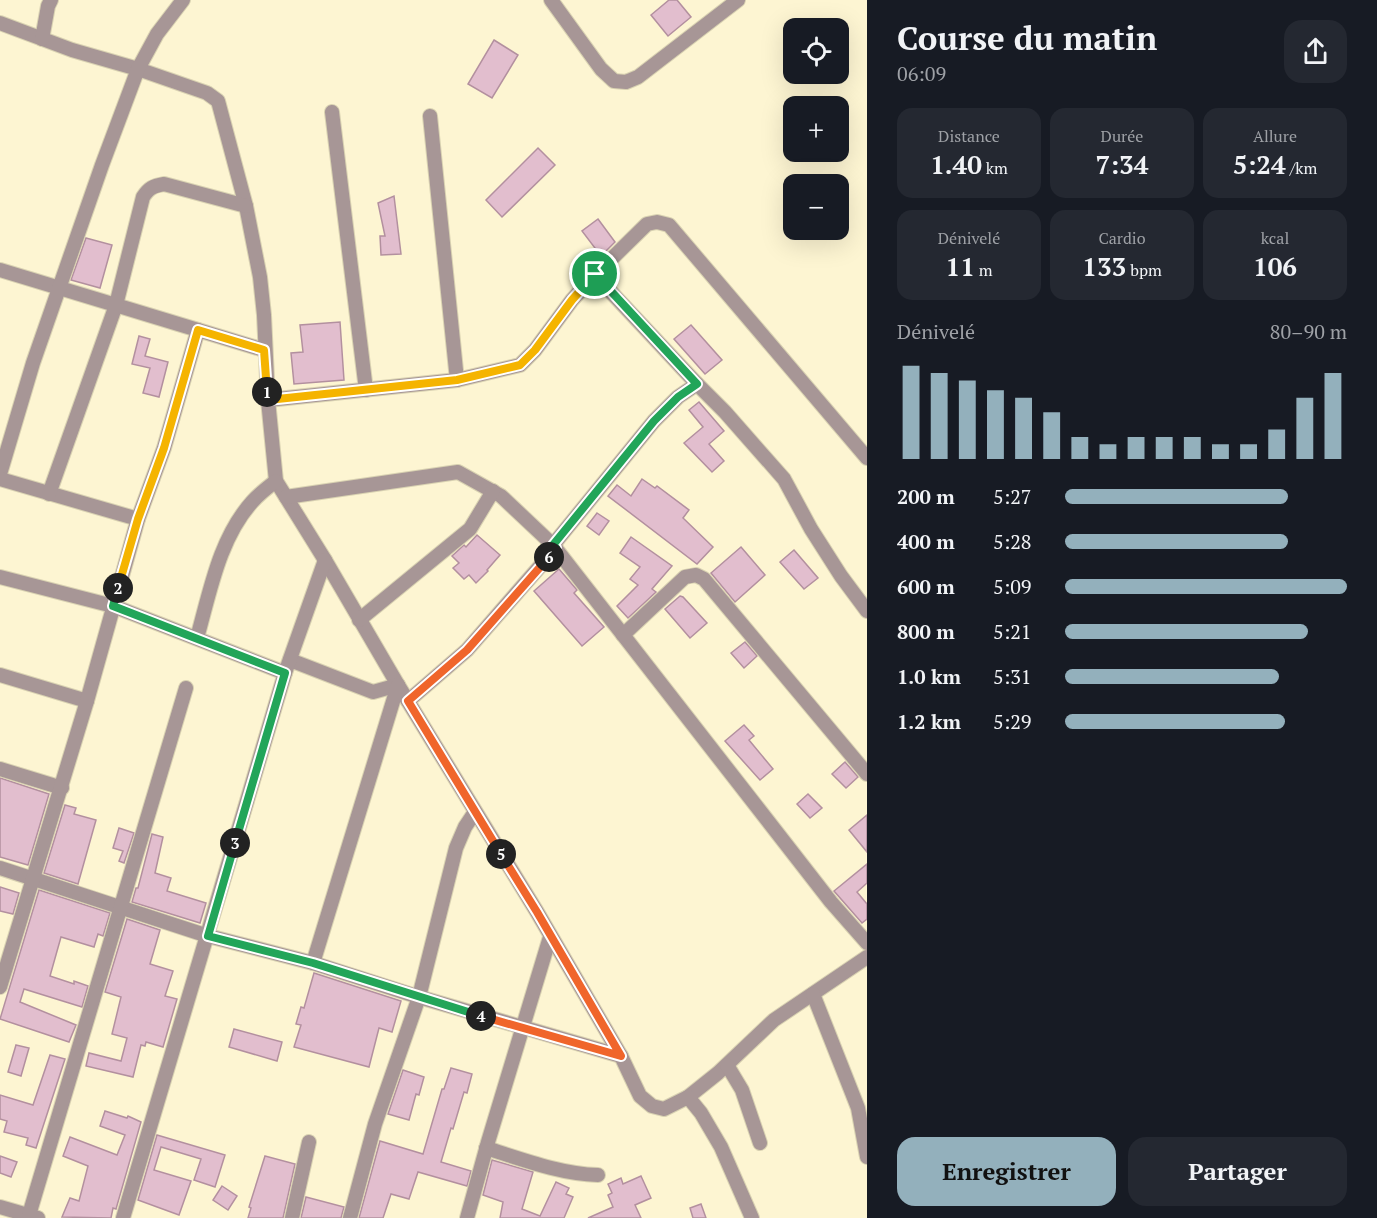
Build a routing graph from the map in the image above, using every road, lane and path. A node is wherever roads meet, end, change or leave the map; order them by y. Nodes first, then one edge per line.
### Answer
1 (51, 0) edge
2 (183, 0) edge
3 (551, 0) edge
4 (738, 0) edge
5 (0, 23) edge
6 (42, 39) junction
7 (138, 69) junction
8 (332, 112) dead end
9 (430, 116) dead end
10 (246, 206) junction
11 (0, 270) edge
12 (595, 274) junction
13 (60, 288) junction
14 (116, 305) junction
15 (198, 330) junction
16 (264, 350) junction
17 (457, 380) junction
18 (697, 384) junction
19 (366, 390) junction
20 (268, 400) junction
21 (867, 458) edge
22 (0, 474) edge
23 (0, 479) edge
24 (276, 481) junction
25 (493, 491) junction
26 (49, 494) junction
27 (286, 497) junction
28 (138, 519) junction
29 (554, 547) junction
30 (325, 560) junction
31 (0, 577) edge
32 (113, 606) junction
33 (867, 611) edge
34 (359, 620) junction
35 (623, 635) junction
36 (197, 638) junction
37 (288, 666) junction
38 (0, 675) edge
39 (398, 685) junction
40 (186, 688) dead end
41 (87, 701) junction
42 (408, 701) junction
43 (0, 769) edge
44 (867, 774) edge
45 (62, 788) junction
46 (476, 812) junction
47 (0, 868) edge
48 (33, 878) junction
49 (121, 908) junction
50 (208, 936) junction
51 (550, 937) junction
52 (867, 943) edge
53 (867, 957) edge
54 (4, 960) edge
55 (313, 963) junction
56 (0, 987) edge
57 (813, 994) junction
58 (419, 997) junction
59 (522, 1028) junction
60 (621, 1056) junction
61 (726, 1065) junction
62 (688, 1097) junction
63 (863, 1121) edge
64 (309, 1142) dead end
65 (760, 1143) dead end
66 (486, 1148) junction
67 (867, 1157) edge
68 (598, 1175) dead end
69 (0, 1207) edge
70 (33, 1217) edge
71 (123, 1218) edge
72 (292, 1218) edge
73 (350, 1218) edge
74 (467, 1218) edge
75 (753, 1218) edge

1 - 6 street
2 - 7 street
3 - 4 street
5 - 6 street
6 - 7 street
7 - 10 street
7 - 13 street
8 - 19 street
9 - 17 street
10 - 14 street
10 - 16 street
11 - 13 street
12 - 17 street
12 - 18 street
12 - 21 street
13 - 14 street
13 - 22 street
14 - 15 street
14 - 26 street
15 - 16 street
15 - 28 street
16 - 20 street
17 - 19 street
18 - 29 street
18 - 33 street
19 - 20 street
20 - 24 street
23 - 26 street
24 - 27 street
24 - 36 street
25 - 27 street
25 - 29 street
25 - 34 street
26 - 28 street
27 - 30 street
28 - 32 street
29 - 35 street
29 - 42 street
30 - 34 street
30 - 37 street
31 - 32 street
32 - 36 street
32 - 41 street
34 - 39 street
35 - 44 street
35 - 52 street
36 - 37 street
37 - 39 street
37 - 50 street
38 - 41 street
39 - 42 street
39 - 55 street
40 - 49 street
41 - 45 street
42 - 46 street
43 - 45 street
45 - 48 street
46 - 51 street
46 - 58 street
47 - 48 street
48 - 49 street
48 - 54 street
49 - 50 street
49 - 70 street
50 - 55 street
50 - 71 street
51 - 59 street
51 - 60 street
53 - 57 street
54 - 56 street
55 - 58 street
57 - 61 street
57 - 63 street
58 - 59 street
58 - 73 street
59 - 60 street
59 - 66 street
60 - 62 street
61 - 62 street
61 - 65 street
62 - 75 street
63 - 67 street
64 - 72 street
66 - 68 street
66 - 74 street
69 - 70 street

